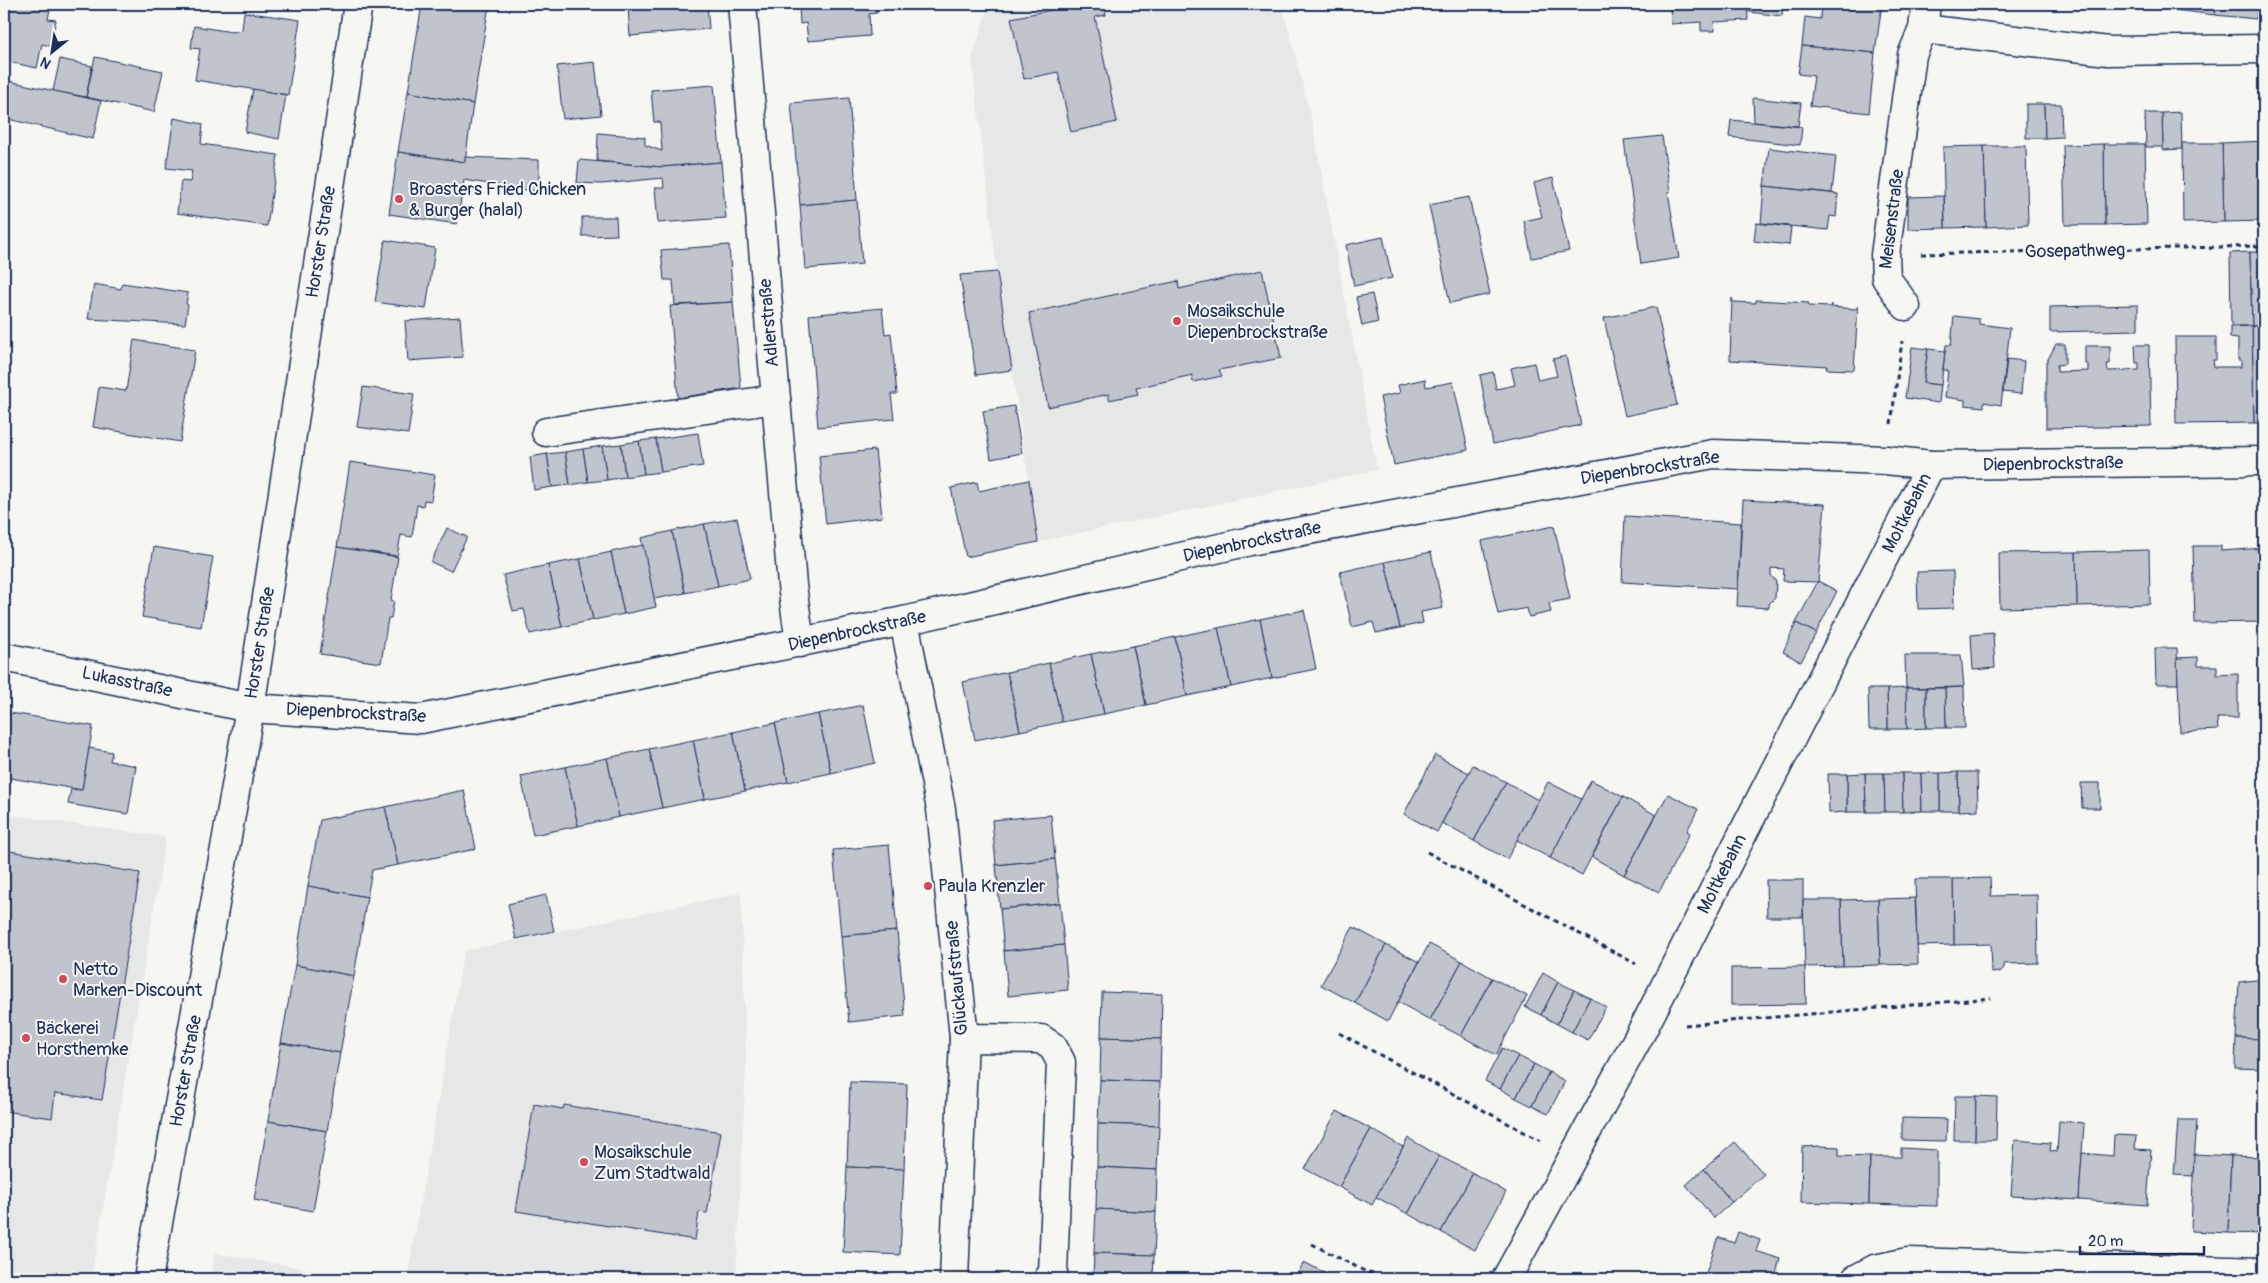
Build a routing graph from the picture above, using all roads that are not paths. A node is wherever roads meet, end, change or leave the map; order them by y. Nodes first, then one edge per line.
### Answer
1 (358, 4) edge
2 (742, 4) edge
3 (1925, 16) edge
4 (2264, 48) edge
5 (1906, 306) road end
6 (776, 399) junction
7 (546, 432) dead end
8 (2264, 461) edge
9 (1931, 465) junction
10 (904, 621) junction
11 (800, 643) junction
12 (4, 657) edge
13 (250, 708) junction
14 (964, 1038) junction
15 (2264, 1272) edge
16 (148, 1279) edge
17 (954, 1279) edge
18 (1048, 1279) edge
19 (1506, 1279) edge
20 (1856, 1279) edge

1 - 13 street, Horster Straße
2 - 6 street, Adlerstraße
3 - 4 street
3 - 5 street, Meisenstraße
6 - 7 street
6 - 11 street, Adlerstraße
8 - 9 street, Diepenbrockstraße
9 - 10 street, Diepenbrockstraße
9 - 19 street, Moltkebahn
10 - 11 street, Diepenbrockstraße
10 - 14 street, Glückaufstraße
11 - 13 street, Diepenbrockstraße
12 - 13 street, Lukasstraße
13 - 16 street, Horster Straße
14 - 17 street, Glückaufstraße
14 - 18 street
15 - 20 street

